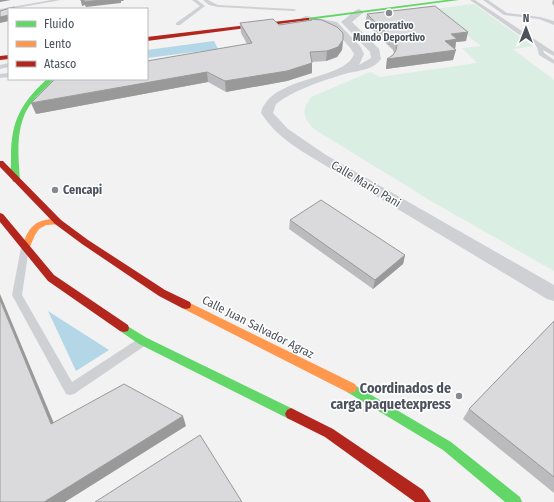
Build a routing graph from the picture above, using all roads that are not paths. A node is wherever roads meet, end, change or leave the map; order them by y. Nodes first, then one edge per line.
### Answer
1 (59, 0) edge
2 (194, 0) edge
3 (205, 0) edge
4 (457, 0) edge
5 (472, 0) edge
6 (485, 0) edge
7 (12, 8) edge
8 (305, 8) dead end
9 (294, 10) junction
10 (359, 12) junction
11 (520, 16) junction
12 (240, 17) dead end
13 (303, 19) junction
14 (194, 22) dead end
15 (554, 23) edge
16 (174, 25) joint
17 (510, 26) junction
18 (167, 36) junction
19 (148, 39) edge
20 (148, 42) edge
21 (554, 58) edge
22 (346, 70) junction
23 (50, 80) edge
24 (0, 163) edge
25 (16, 180) junction
26 (0, 216) edge
27 (58, 222) junction
28 (26, 247) junction
29 (554, 294) edge
30 (143, 341) junction
31 (424, 502) edge
32 (515, 502) edge

1 - 7 lane
2 - 16 lane
3 - 9 lane
4 - 10 street
5 - 17 lane
6 - 11 lane
8 - 9 street
9 - 12 street
10 - 13 street
10 - 22 street, Calle Mario Pani
11 - 15 lane
11 - 17 lane
13 - 18 street
13 - 22 street
14 - 16 street
17 - 21 lane
18 - 19 street
18 - 20 street
22 - 29 street, Calle Mario Pani
23 - 25 street
24 - 25 street, Calle Juan Salvador Agraz
25 - 27 street, Calle Juan Salvador Agraz
26 - 28 street
27 - 28 street
27 - 32 street, Calle Juan Salvador Agraz
28 - 30 street
28 - 30 lane
30 - 31 street

